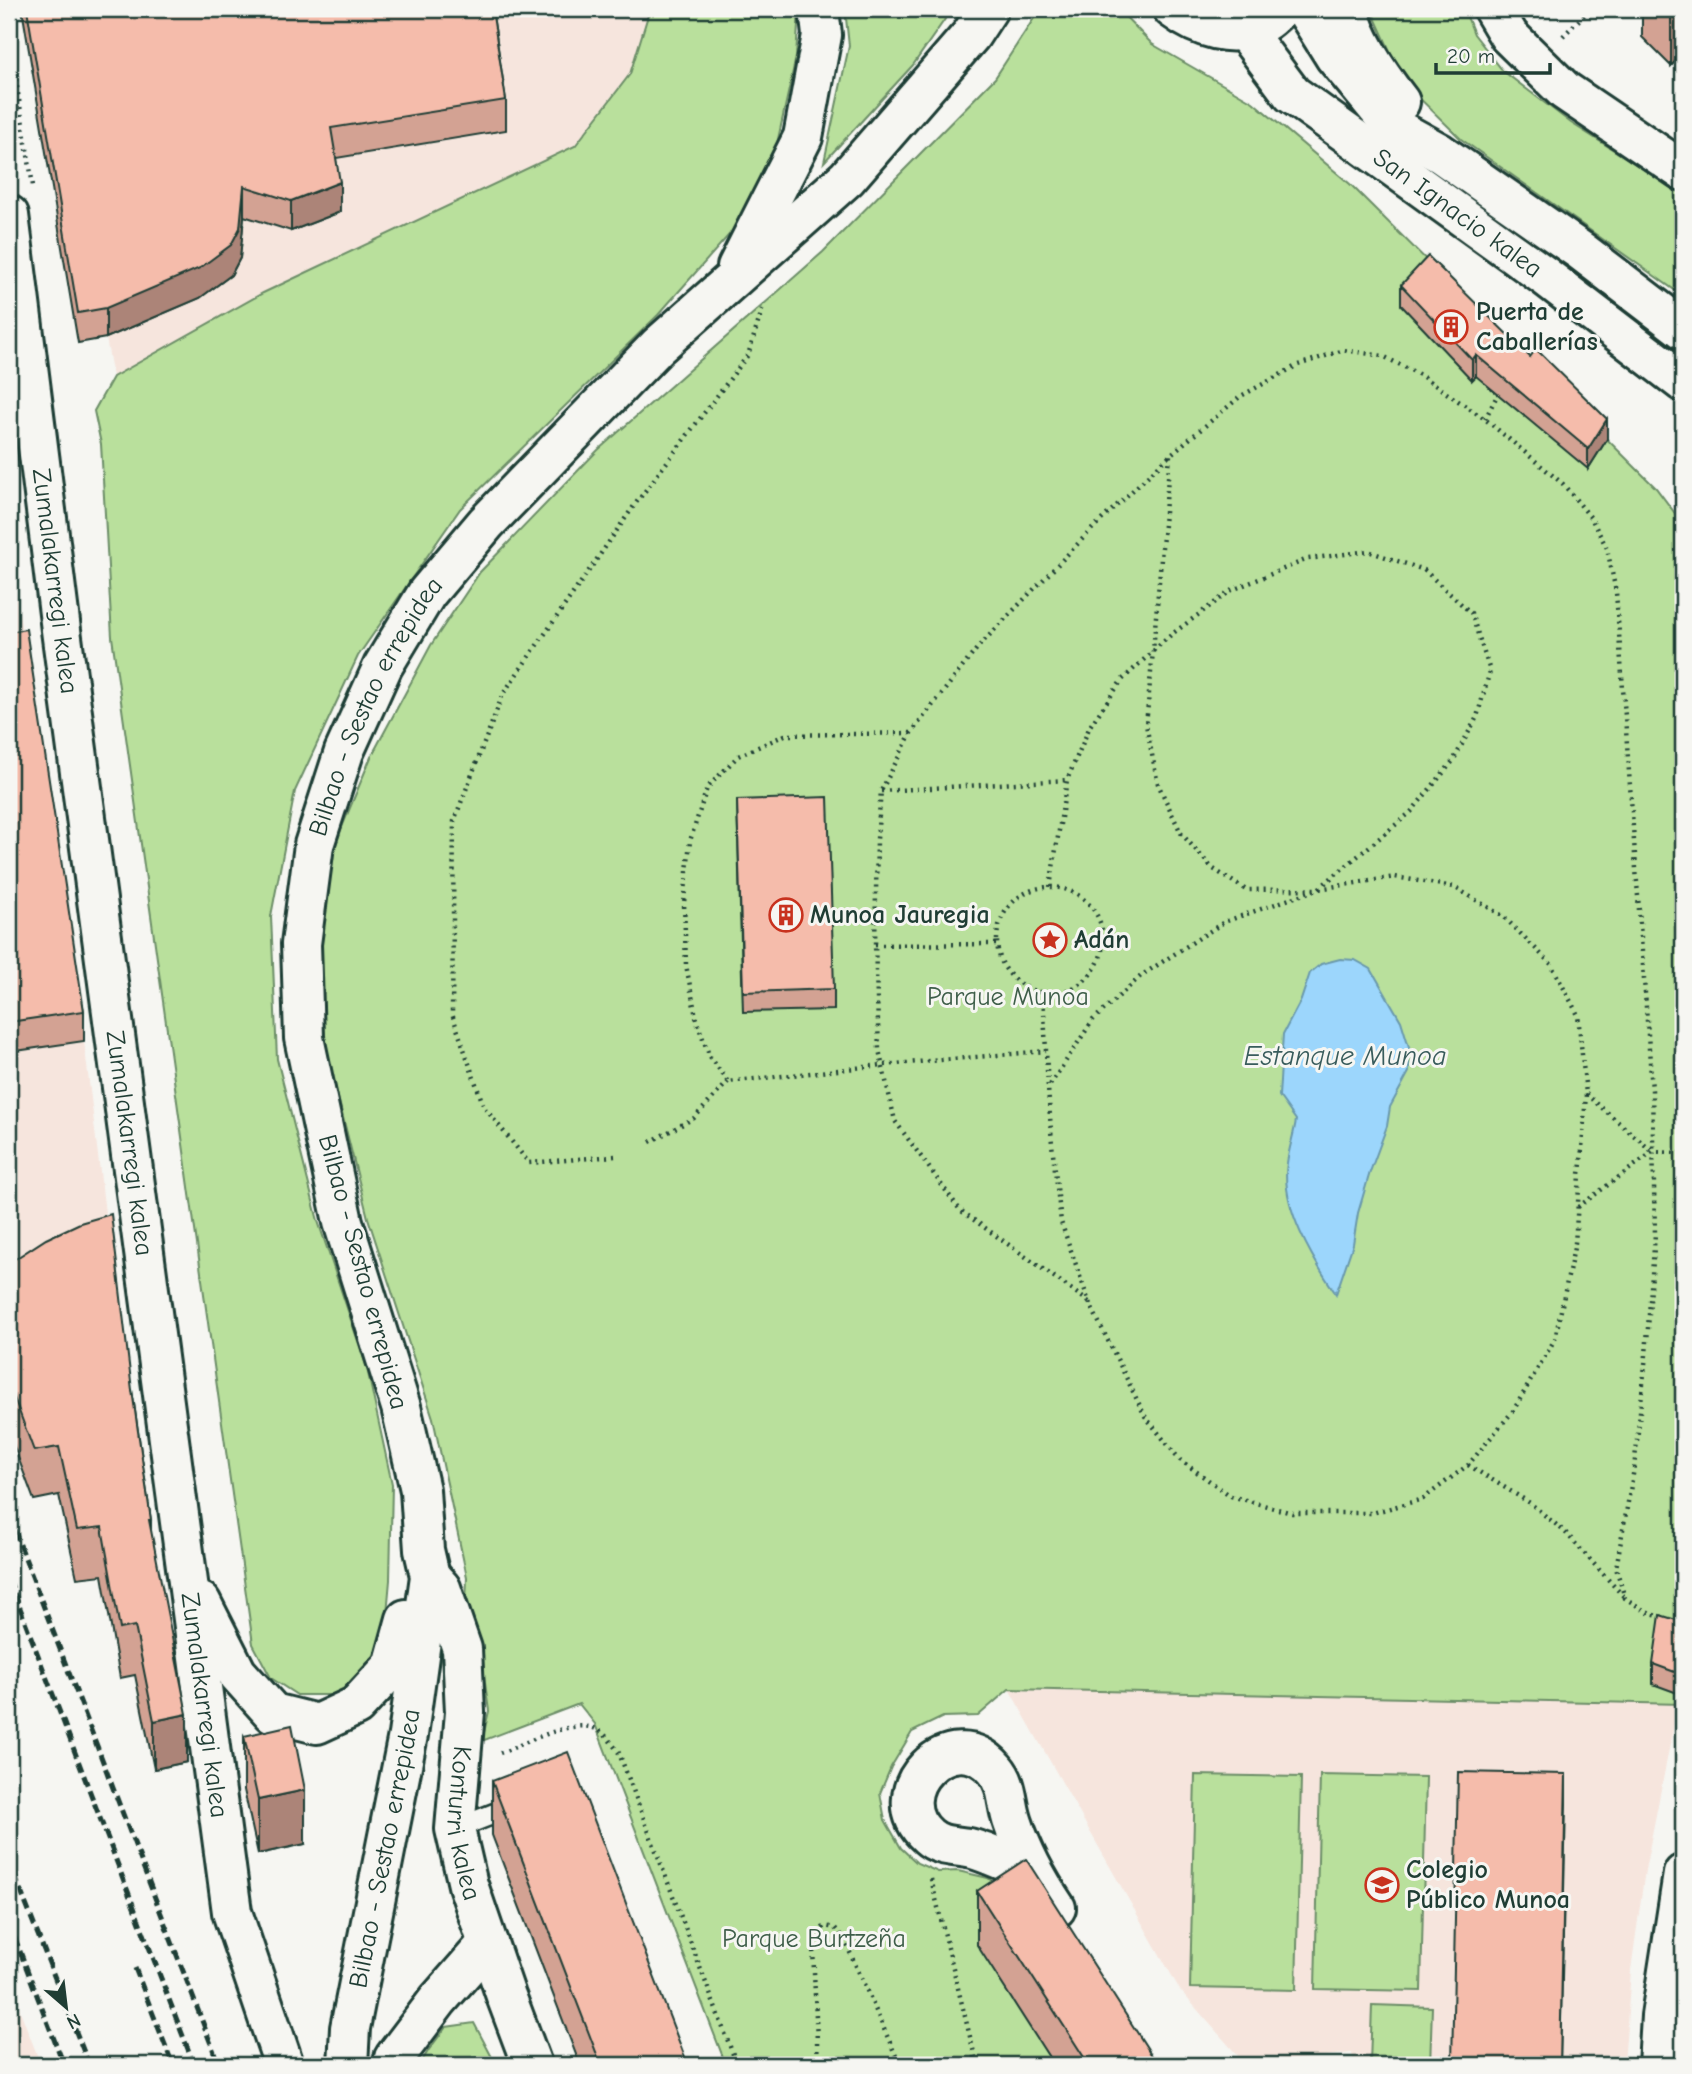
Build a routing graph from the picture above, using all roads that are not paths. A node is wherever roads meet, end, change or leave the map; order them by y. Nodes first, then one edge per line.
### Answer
1 (820, 9) edge
2 (988, 9) edge
3 (1173, 9) edge
4 (1280, 9) edge
5 (1305, 9) edge
6 (1349, 9) edge
7 (1493, 9) edge
8 (1244, 30) junction
9 (1440, 153) junction
10 (1683, 172) edge
11 (9, 223) edge
12 (728, 285) junction
13 (1683, 329) edge
14 (1683, 382) edge
15 (427, 1563) junction
16 (187, 1576) junction
17 (537, 1796) edge
18 (455, 1829) junction
19 (1032, 1873) junction
20 (1683, 1881) edge
21 (1076, 1938) edge
22 (488, 1943) junction
23 (506, 1996) junction
24 (438, 2000) junction
25 (1672, 2016) edge
26 (284, 2065) edge
27 (348, 2065) edge
28 (393, 2065) edge
29 (533, 2065) edge
30 (1658, 2065) edge

1 - 12 main road
2 - 12 main road, Bilbao - Sestao errepidea
3 - 8 main road
4 - 8 main road
5 - 9 main road, San Ignacio kalea
6 - 9 main road
7 - 10 main road
8 - 14 main road, San Ignacio kalea
9 - 13 main road, San Ignacio kalea
11 - 16 main road, Zumalakarregi kalea
12 - 15 main road, Bilbao - Sestao errepidea
15 - 16 main road
15 - 18 main road, Konturri kalea
15 - 27 main road, Bilbao - Sestao errepidea
16 - 26 main road, Zumalakarregi kalea
17 - 18 lane
18 - 22 main road, Konturri kalea
19 - 19 main road
19 - 21 main road
20 - 25 main road
22 - 23 main road, Konturri kalea
22 - 24 main road
23 - 24 main road
23 - 29 main road, Konturri kalea
24 - 28 main road
25 - 30 main road

